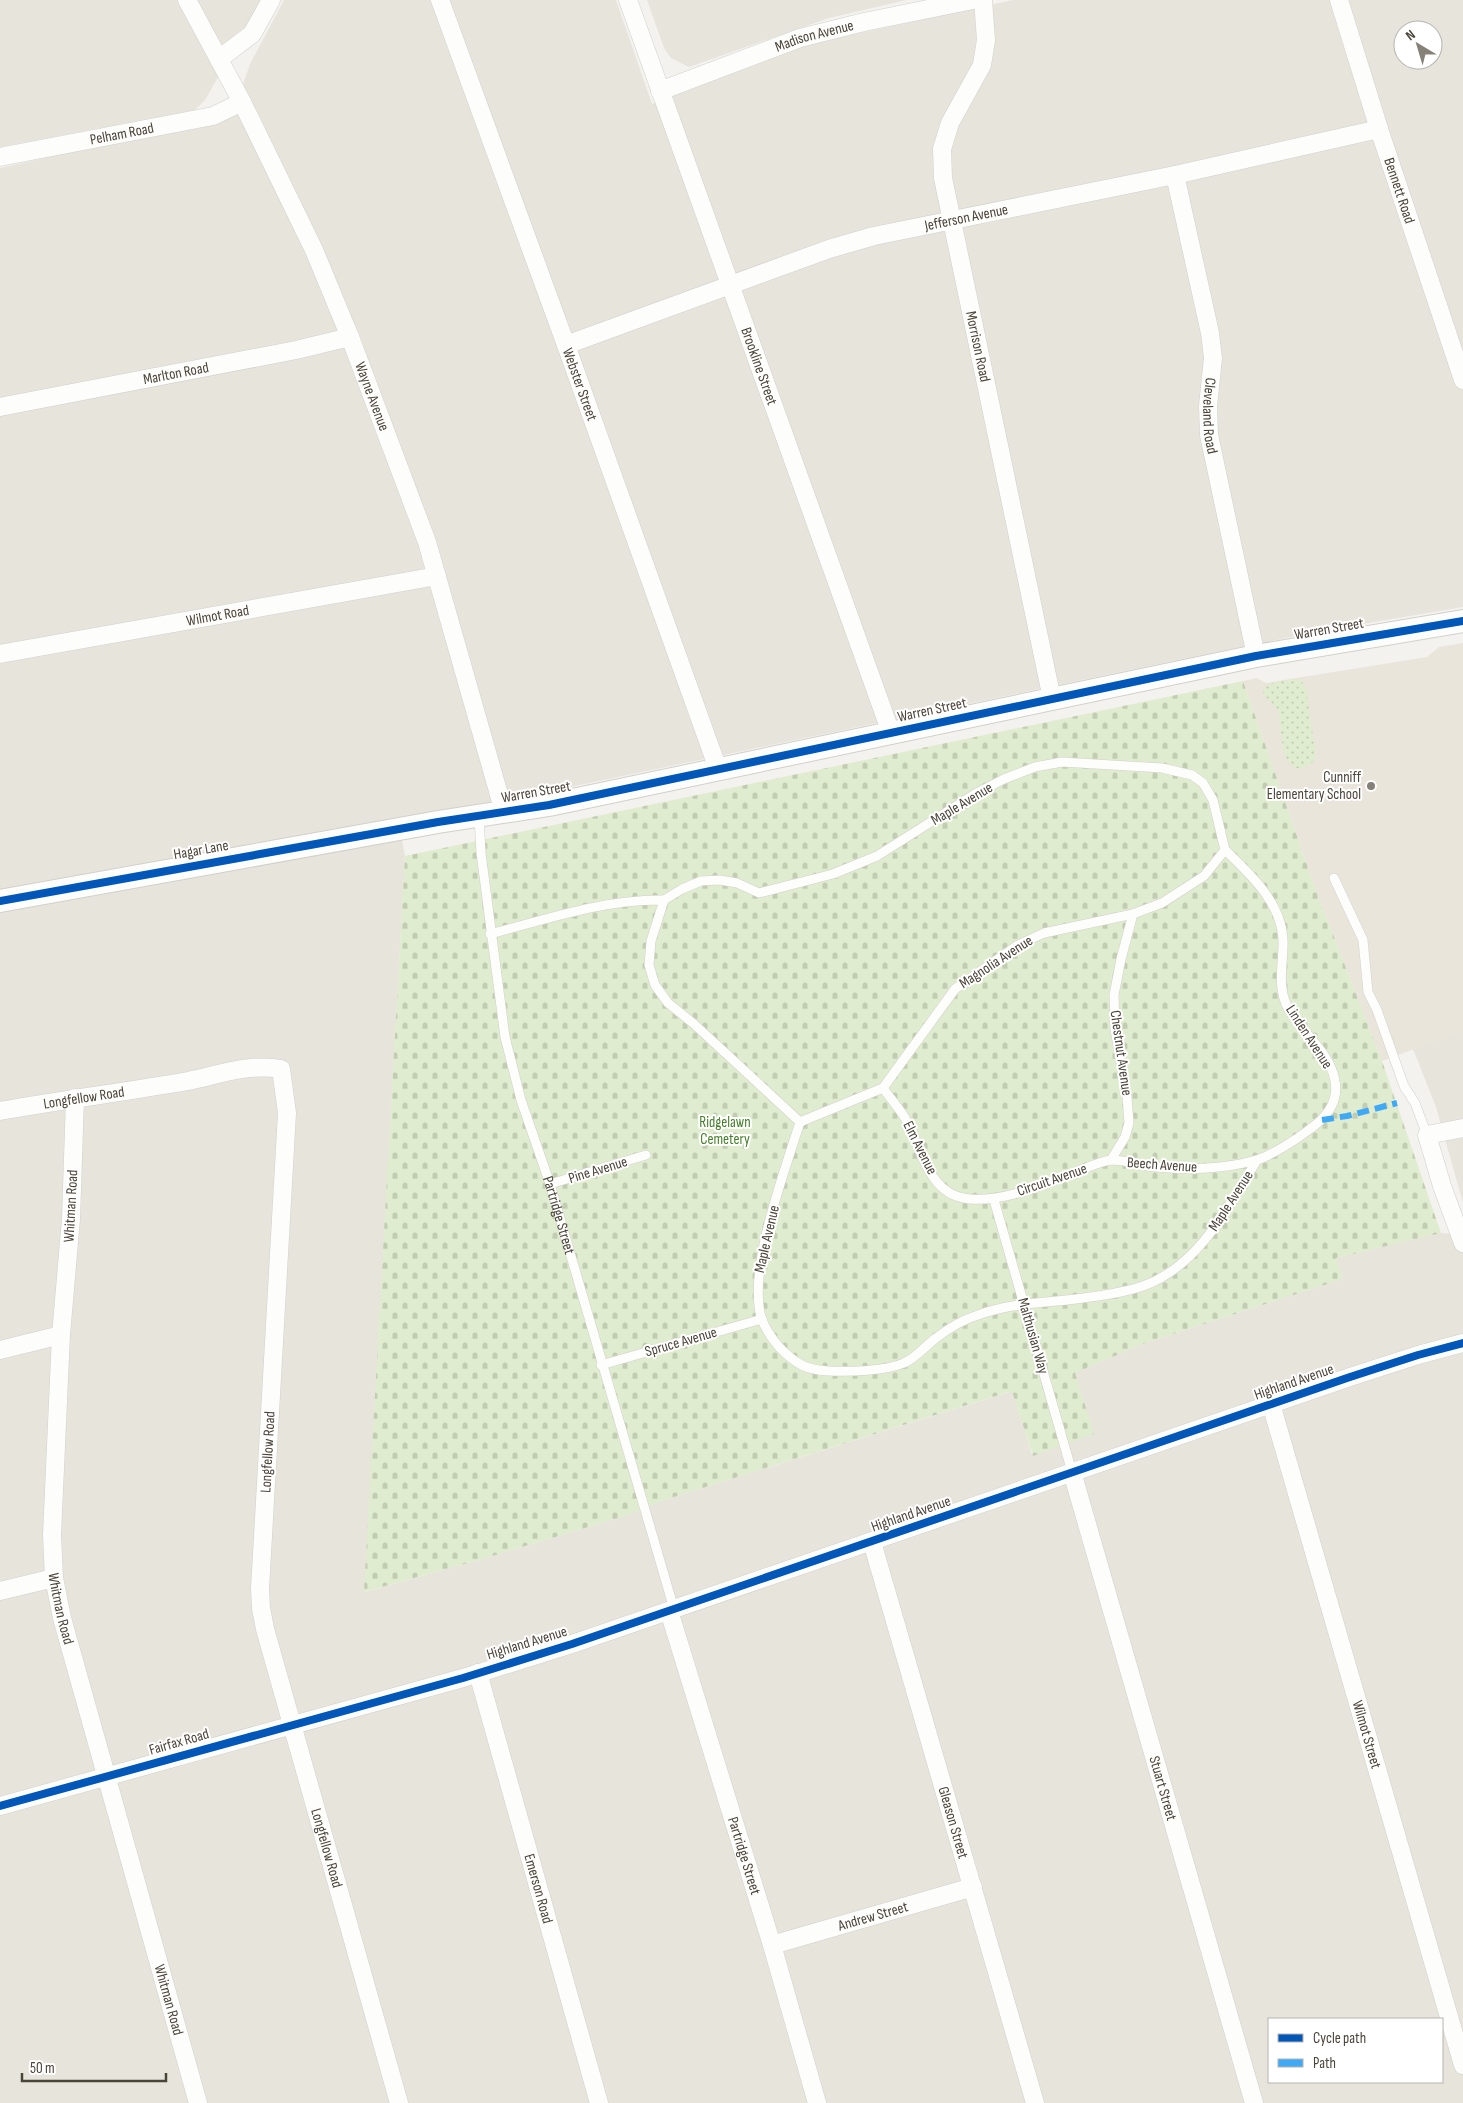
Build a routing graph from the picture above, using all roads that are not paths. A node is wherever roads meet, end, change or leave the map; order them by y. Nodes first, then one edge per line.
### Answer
1 (187, 0) edge
2 (271, 0) edge
3 (440, 0) edge
4 (628, 0) edge
5 (973, 0) edge
6 (983, 0) edge
7 (1340, 0) edge
8 (220, 58) junction
9 (660, 91) junction
10 (242, 102) junction
11 (1379, 129) junction
12 (0, 157) edge
13 (1175, 174) junction
14 (950, 221) junction
15 (731, 285) junction
16 (350, 337) junction
17 (566, 345) junction
18 (1463, 380) edge
19 (0, 407) edge
20 (436, 576) junction
21 (1463, 621) edge
22 (0, 654) edge
23 (1256, 656) junction
24 (1052, 699) junction
25 (891, 733) junction
26 (718, 769) junction
27 (504, 812) junction
28 (479, 815) junction
29 (407, 827) joint
30 (1225, 850) junction
31 (1334, 878) dead end
32 (0, 900) edge
33 (664, 900) junction
34 (1133, 914) junction
35 (490, 934) junction
36 (883, 1088) junction
37 (75, 1098) junction
38 (0, 1111) edge
39 (1322, 1120) joint
40 (800, 1122) junction
41 (1463, 1128) edge
42 (1427, 1136) junction
43 (646, 1155) dead end
44 (1110, 1160) junction
45 (1257, 1160) junction
46 (550, 1184) junction
47 (994, 1200) junction
48 (1463, 1243) edge
49 (1023, 1303) junction
50 (762, 1319) junction
51 (61, 1335) junction
52 (1463, 1344) edge
53 (0, 1350) edge
54 (601, 1365) junction
55 (1271, 1404) junction
56 (1072, 1472) junction
57 (872, 1542) junction
58 (54, 1578) junction
59 (0, 1591) edge
60 (672, 1610) junction
61 (478, 1673) junction
62 (365, 1705) joint
63 (292, 1725) junction
64 (107, 1777) junction
65 (0, 1806) edge
66 (973, 1887) junction
67 (772, 1945) junction
68 (1463, 2066) edge
69 (198, 2103) edge
70 (399, 2103) edge
71 (599, 2103) edge
72 (817, 2103) edge
73 (1035, 2103) edge
74 (1254, 2103) edge

1 - 8 street, Wayne Avenue
2 - 8 street
3 - 17 street, Webster Street
4 - 9 street, Brookline Street
5 - 9 street, Madison Avenue
6 - 14 street, Morrison Road
7 - 11 street, Bennett Road
8 - 10 street, Wayne Avenue
9 - 15 street, Brookline Street
10 - 12 street, Pelham Road
10 - 16 street, Wayne Avenue
11 - 13 street, Jefferson Avenue
11 - 18 street, Bennett Road
13 - 14 street, Jefferson Avenue
13 - 23 street, Cleveland Road
14 - 15 street, Jefferson Avenue
14 - 24 street, Morrison Road
15 - 17 street, Jefferson Avenue
15 - 25 street, Brookline Street
16 - 19 street, Marlton Road
16 - 20 street, Wayne Avenue
17 - 26 street, Webster Street
20 - 22 street, Wilmot Road
20 - 27 street, Wayne Avenue
21 - 23 street, Warren Street
23 - 24 street, Warren Street
24 - 25 street, Warren Street
25 - 26 street, Warren Street
26 - 27 street, Warren Street
27 - 28 street, Warren Street
28 - 29 street, Warren Street
28 - 35 lane, Partridge Street
29 - 32 street, Hagar Lane
30 - 33 lane, Maple Avenue
30 - 34 lane, Magnolia Avenue
30 - 39 lane, Linden Avenue
31 - 42 lane
33 - 35 lane, Maple Avenue
33 - 40 lane
34 - 36 lane, Magnolia Avenue
34 - 44 lane, Chestnut Avenue
35 - 46 lane, Partridge Street
36 - 40 lane
36 - 47 lane, Elm Avenue
37 - 38 street, Longfellow Road
37 - 51 street, Whitman Road
37 - 63 street, Longfellow Road
39 - 45 lane, Beech Avenue
40 - 50 lane, Maple Avenue
41 - 42 street
42 - 48 street
43 - 46 lane, Pine Avenue
44 - 45 lane, Beech Avenue
44 - 47 lane, Circuit Avenue
45 - 49 lane, Maple Avenue
46 - 54 lane, Partridge Street
47 - 49 lane, Malthusian Way
49 - 50 lane, Maple Avenue
49 - 56 lane, Malthusian Way
50 - 54 lane, Spruce Avenue
51 - 53 street
51 - 58 street, Whitman Road
52 - 55 street, Highland Avenue
54 - 60 lane, Partridge Street
55 - 56 street, Highland Avenue
55 - 68 street, Wilmot Street
56 - 57 street, Highland Avenue
56 - 74 street, Stuart Street
57 - 60 street, Highland Avenue
57 - 66 street, Gleason Street
58 - 59 street
58 - 64 street, Whitman Road
60 - 61 street, Highland Avenue
60 - 67 street, Partridge Street
61 - 62 street, Highland Avenue
61 - 71 street, Emerson Road
62 - 63 street, Fairfax Road
63 - 64 street, Fairfax Road
63 - 70 street, Longfellow Road
64 - 65 street, Fairfax Road
64 - 69 street, Whitman Road
66 - 67 street, Andrew Street
66 - 73 street, Gleason Street
67 - 72 street, Partridge Street

